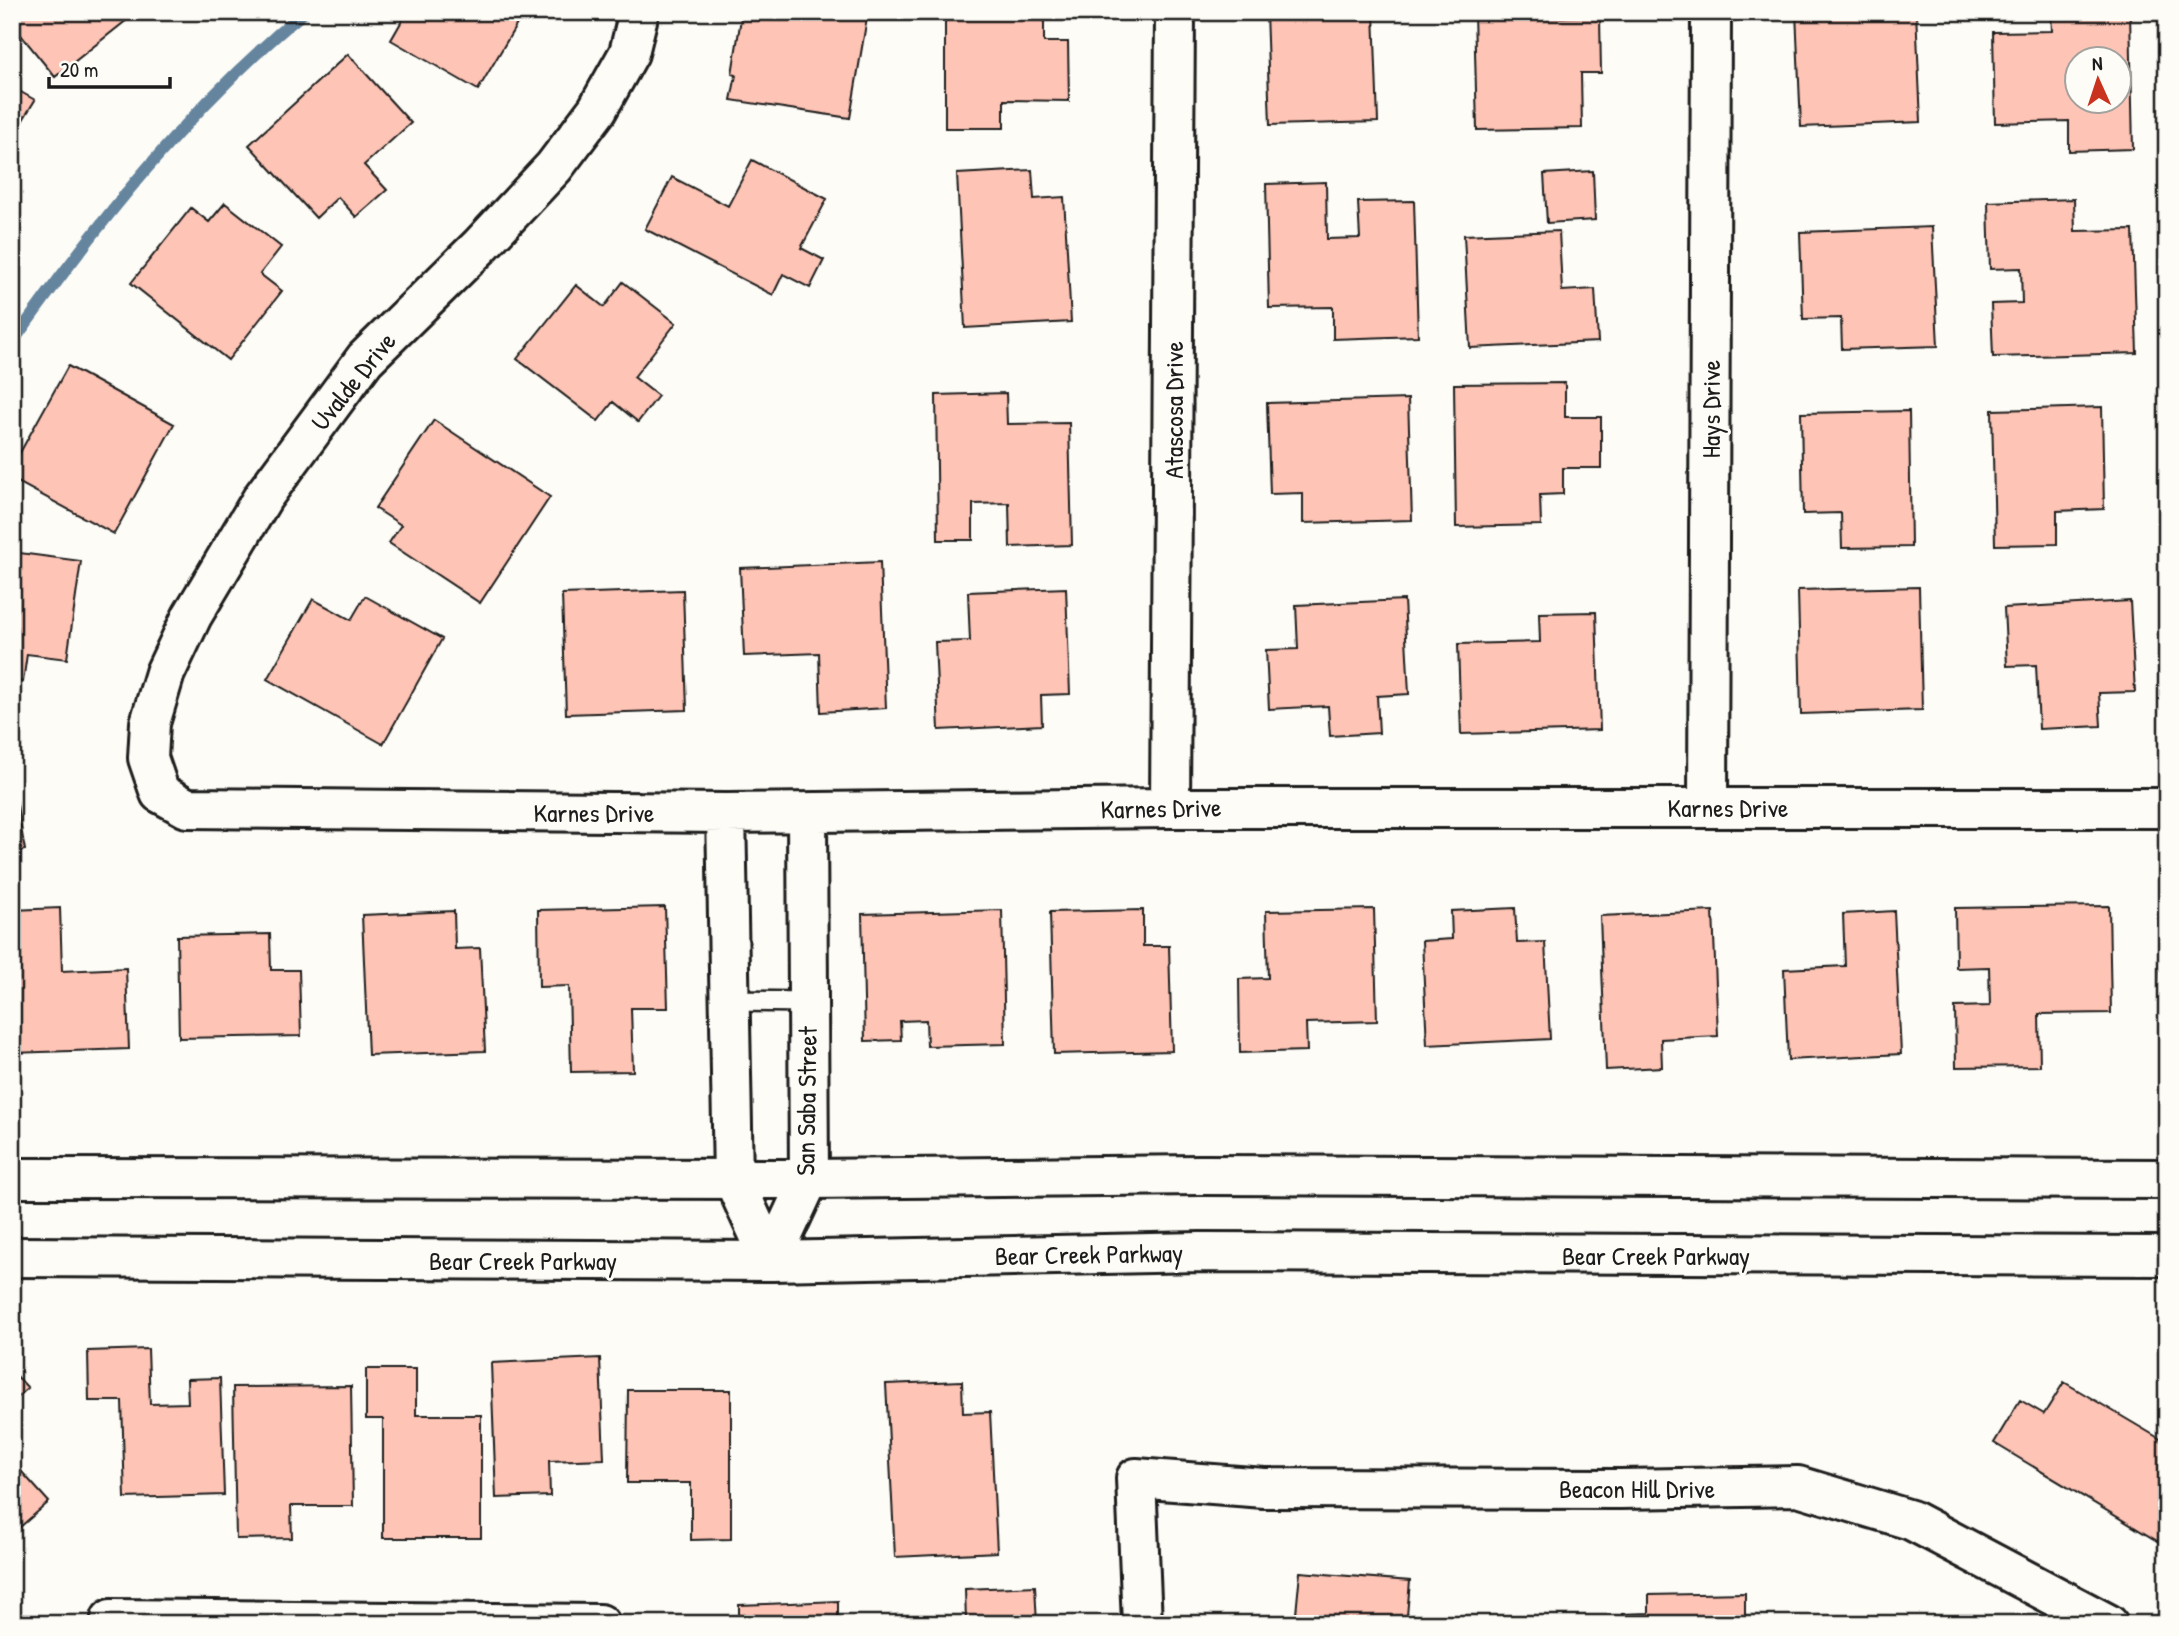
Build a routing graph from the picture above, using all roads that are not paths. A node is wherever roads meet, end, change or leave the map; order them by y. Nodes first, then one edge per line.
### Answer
1 (639, 12) edge
2 (1175, 12) edge
3 (1712, 12) edge
4 (160, 793) joint
5 (1708, 806) junction
6 (1170, 808) junction
7 (2167, 808) edge
8 (726, 813) junction
9 (807, 813) junction
10 (730, 1001) junction
11 (808, 1002) junction
12 (12, 1178) edge
13 (733, 1178) junction
14 (809, 1179) junction
15 (2167, 1179) edge
16 (2167, 1256) edge
17 (12, 1257) edge
18 (771, 1261) junction
19 (110, 1622) edge
20 (600, 1624) edge
21 (1142, 1624) edge
22 (2108, 1624) edge

1 - 4 street, Uvalde Drive
2 - 6 street, Atascosa Drive
3 - 5 street, Hays Drive
4 - 8 street, Karnes Drive
5 - 6 street, Karnes Drive
5 - 7 street, Karnes Drive
6 - 9 street, Karnes Drive
8 - 9 street, Karnes Drive
8 - 10 street
9 - 11 street, San Saba Street
10 - 11 lane
10 - 13 street
11 - 14 street, San Saba Street
12 - 13 street
13 - 14 street
13 - 18 street
14 - 15 street
14 - 18 street, San Saba Street
16 - 18 street, Bear Creek Parkway
17 - 18 street, Bear Creek Parkway
19 - 20 street
21 - 22 street, Beacon Hill Drive

